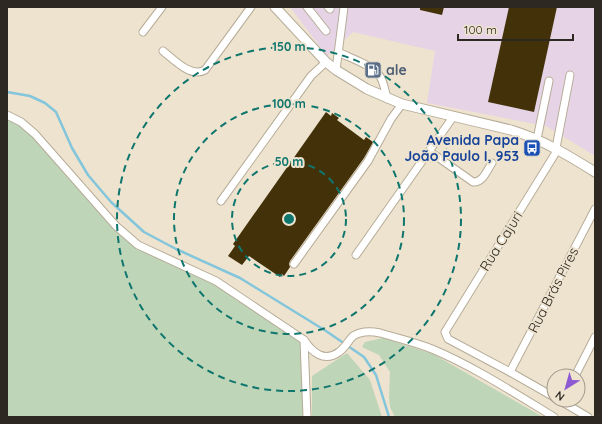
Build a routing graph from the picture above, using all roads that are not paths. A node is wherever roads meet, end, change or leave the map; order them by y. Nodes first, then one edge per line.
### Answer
1 (162, 7) edge
2 (251, 7) edge
3 (275, 7) edge
4 (307, 7) edge
5 (344, 7) edge
6 (326, 31) dead end
7 (143, 32) dead end
8 (162, 51) dead end
9 (338, 52) junction
10 (326, 62) junction
11 (336, 70) junction
12 (570, 75) dead end
13 (548, 81) dead end
14 (387, 99) junction
15 (402, 104) junction
16 (7, 115) edge
17 (453, 117) junction
18 (537, 139) junction
19 (557, 149) junction
20 (430, 151) junction
21 (492, 163) dead end
22 (595, 172) edge
23 (221, 201) dead end
24 (595, 209) edge
25 (356, 255) dead end
26 (294, 264) dead end
27 (595, 337) edge
28 (304, 340) junction
29 (578, 368) edge
30 (510, 372) junction
31 (546, 392) edge
32 (574, 408) edge
33 (307, 417) edge
34 (554, 417) edge
35 (588, 417) edge

1 - 7 street
2 - 8 street
3 - 10 main road
4 - 6 street
5 - 9 street
9 - 11 street
9 - 14 street
10 - 11 main road
10 - 23 street
11 - 14 main road
12 - 19 street
13 - 18 street
14 - 15 main road
15 - 17 main road
15 - 26 street
16 - 28 street
17 - 18 main road
17 - 20 street
18 - 19 main road
19 - 22 main road
19 - 30 street, Rua Cajuri
20 - 21 street
20 - 25 street
24 - 30 street, Rua Brás Pires
27 - 29 street
28 - 33 street
28 - 34 street
30 - 31 street
32 - 35 street

